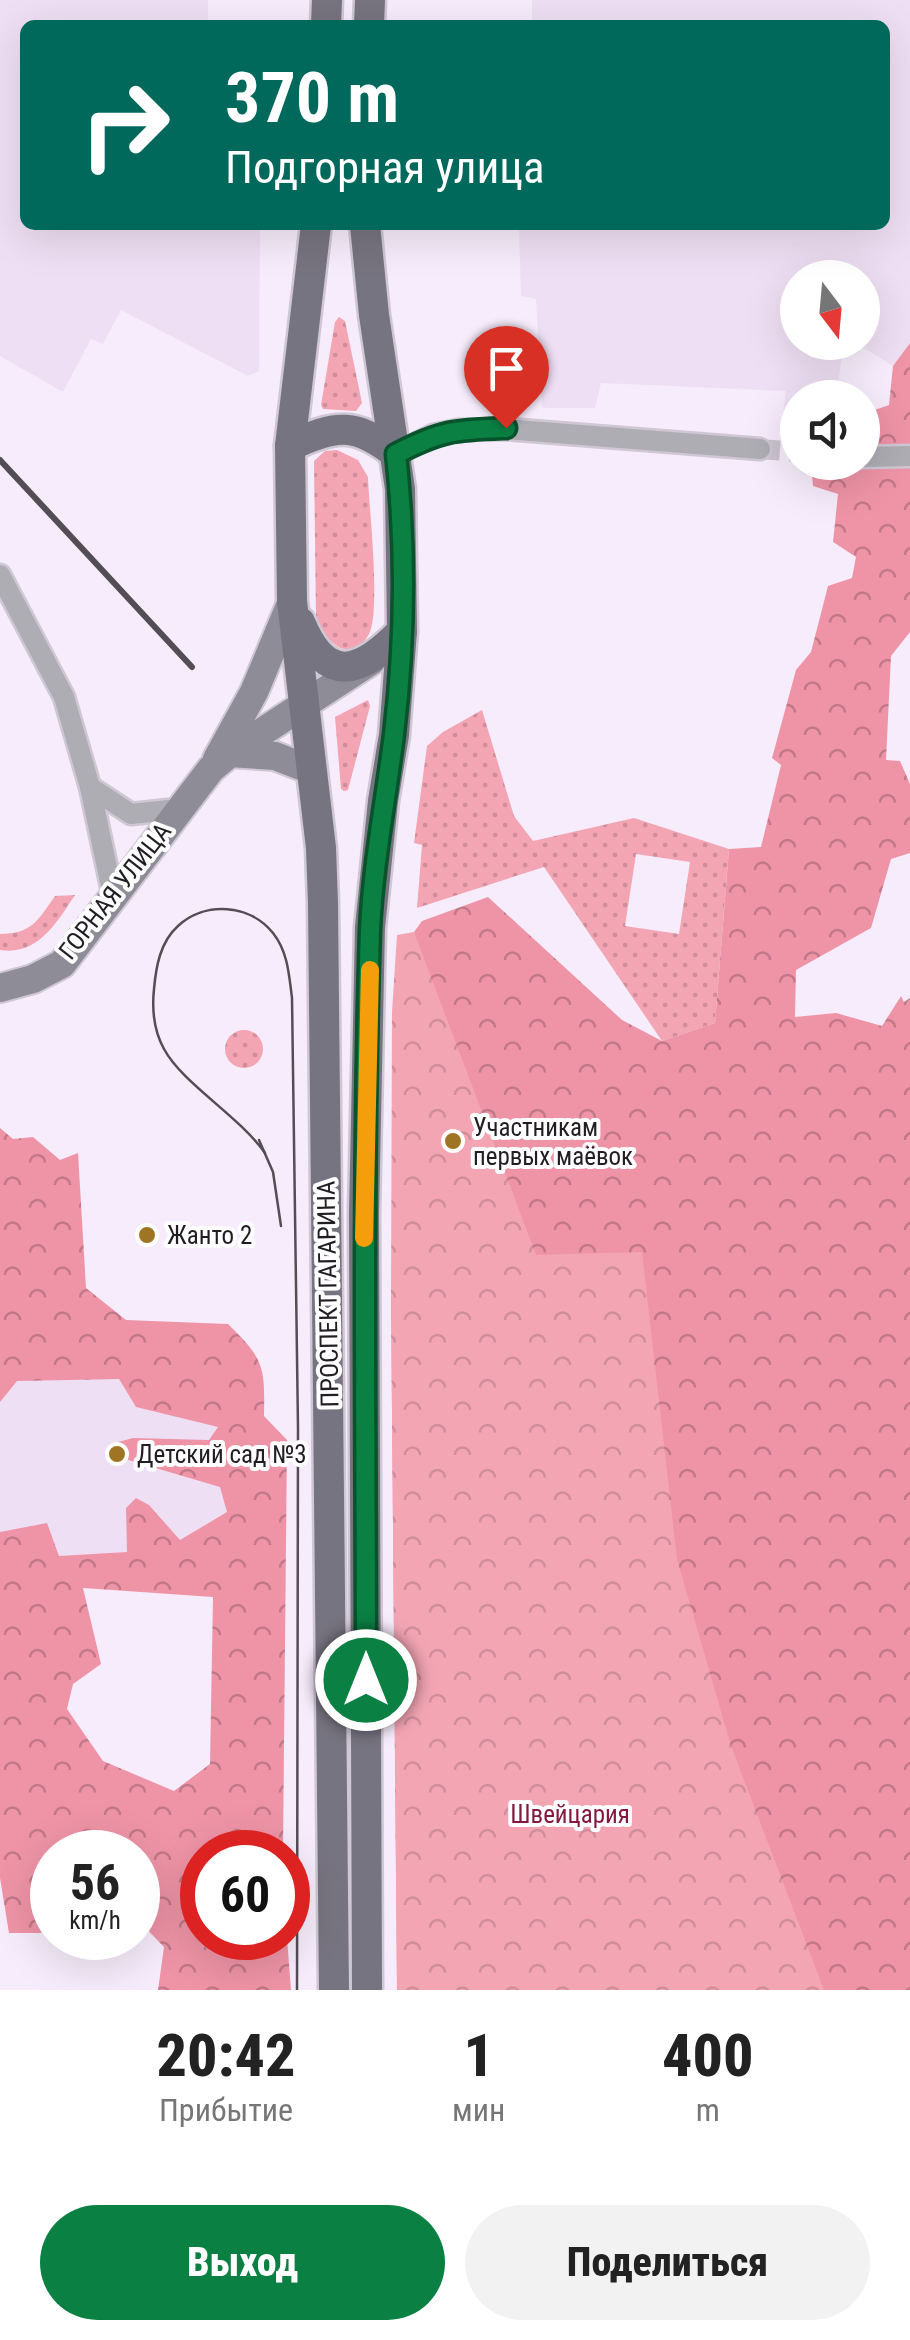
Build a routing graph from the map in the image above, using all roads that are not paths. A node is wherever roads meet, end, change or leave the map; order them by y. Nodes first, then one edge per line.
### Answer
1 (315, 230) edge
2 (365, 230) edge
3 (290, 446) junction
4 (760, 449) tunnel mouth
5 (396, 454) junction
6 (880, 456) edge
7 (910, 456) edge
8 (0, 576) edge
9 (292, 601) junction
10 (402, 630) junction
11 (376, 657) junction
12 (302, 706) junction
13 (221, 761) junction
14 (311, 770) junction
15 (90, 787) junction
16 (178, 809) junction
17 (112, 896) junction
18 (0, 988) edge
19 (334, 1990) edge
20 (367, 1990) edge

1 - 3 main road, ПРОСПЕКТ ГАГАРИНА
2 - 5 main road, ПРОСПЕКТ ГАГАРИНА
3 - 5 main road
3 - 9 main road, ПРОСПЕКТ ГАГАРИНА
4 - 5 street
5 - 10 main road, ПРОСПЕКТ ГАГАРИНА
6 - 7 street
8 - 15 street
9 - 11 main road, ПРОСПЕКТ ГАГАРИНА
9 - 12 main road, ПРОСПЕКТ ГАГАРИНА
9 - 13 main road, ГОРНАЯ УЛИЦА
10 - 11 main road
10 - 20 main road, ПРОСПЕКТ ГАГАРИНА
11 - 12 main road, ГОРНАЯ УЛИЦА
12 - 13 main road, ГОРНАЯ УЛИЦА
12 - 14 main road, ПРОСПЕКТ ГАГАРИНА
13 - 14 main road
13 - 16 main road, ГОРНАЯ УЛИЦА
14 - 19 main road, ПРОСПЕКТ ГАГАРИНА
15 - 16 street
15 - 17 street
16 - 17 main road, ГОРНАЯ УЛИЦА
17 - 18 main road, ГОРНАЯ УЛИЦА

